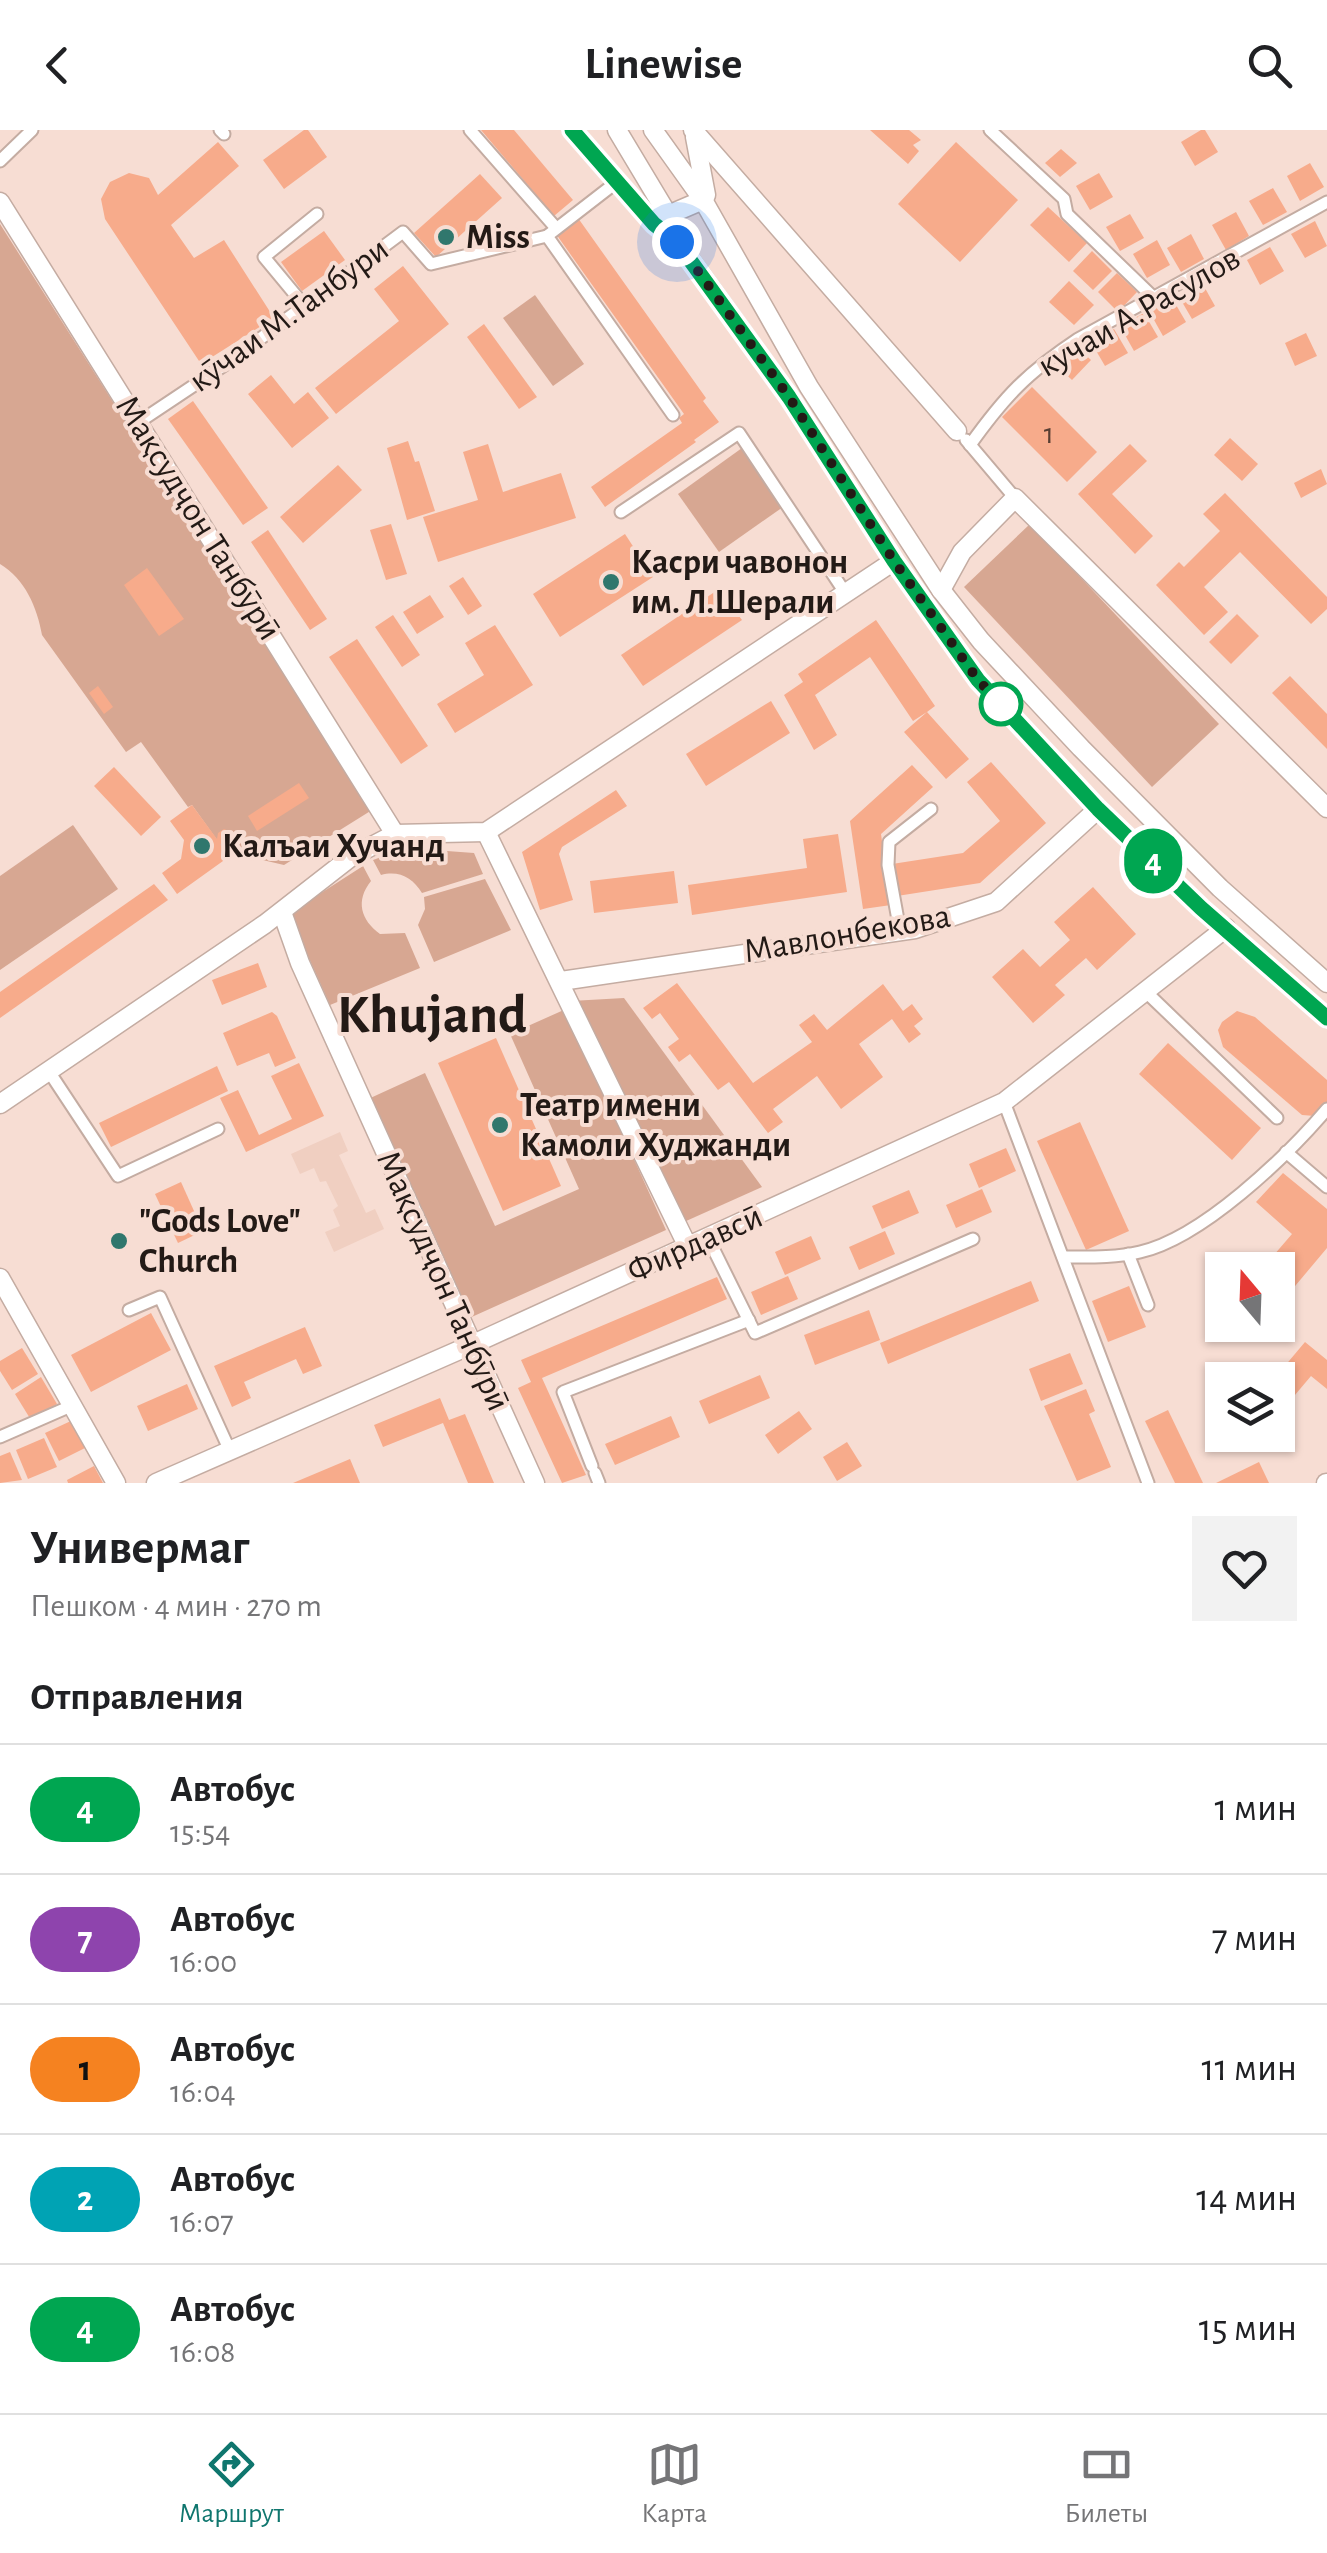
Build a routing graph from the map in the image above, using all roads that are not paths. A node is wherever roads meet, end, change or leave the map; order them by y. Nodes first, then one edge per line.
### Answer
1 (32, 130) edge
2 (470, 130) edge
3 (572, 130) edge
4 (617, 130) edge
5 (653, 130) edge
6 (694, 130) edge
7 (990, 130) edge
8 (0, 160) edge
9 (618, 182) junction
10 (703, 200) junction
11 (0, 202) edge
12 (1327, 202) edge
13 (317, 214) dead end
14 (668, 215) junction
15 (552, 232) junction
16 (677, 242) junction
17 (1154, 298) junction
18 (303, 304) junction
19 (673, 414) dead end
20 (139, 422) junction
21 (964, 438) junction
22 (1015, 498) junction
23 (621, 512) dead end
24 (894, 561) junction
25 (941, 590) junction
26 (846, 594) junction
27 (1327, 808) edge
28 (931, 809) dead end
29 (1098, 809) junction
30 (486, 832) junction
31 (396, 834) junction
32 (1186, 851) junction
33 (1164, 871) junction
34 (282, 912) junction
35 (1226, 928) junction
36 (900, 931) junction
37 (561, 980) junction
38 (1327, 982) edge
39 (1146, 991) junction
40 (1327, 1018) edge
41 (48, 1070) junction
42 (1004, 1102) junction
43 (0, 1104) edge
44 (1327, 1109) edge
45 (1276, 1118) dead end
46 (218, 1129) dead end
47 (1286, 1152) junction
48 (1327, 1186) edge
49 (708, 1238) junction
50 (973, 1240) dead end
51 (688, 1247) junction
52 (1128, 1254) junction
53 (1062, 1257) junction
54 (0, 1278) edge
55 (1148, 1305) dead end
56 (129, 1310) dead end
57 (748, 1320) junction
58 (472, 1345) junction
59 (71, 1406) junction
60 (0, 1436) edge
61 (230, 1451) junction
62 (595, 1474) edge
63 (116, 1483) edge
64 (156, 1483) edge
65 (536, 1483) edge
66 (1148, 1483) edge

1 - 8 street
2 - 15 street
3 - 9 street
4 - 14 street
5 - 10 street
6 - 10 street
6 - 21 street
7 - 17 street
9 - 15 street
9 - 16 street
10 - 14 street
10 - 25 street
11 - 20 street, Мақсудҷон Танбӯрӣ
12 - 17 street, кучаи А.Расулов
13 - 18 street
14 - 16 street
15 - 18 street, кӯчаи М.Танбури
15 - 19 street
16 - 24 street
17 - 21 street, кучаи А.Расулов
18 - 20 street, кӯчаи М.Танбури
20 - 31 street, Мақсудҷон Танбӯрӣ
21 - 22 street
22 - 25 street
22 - 27 street
23 - 26 street
24 - 26 street
24 - 29 street
25 - 32 street
26 - 30 street
28 - 36 street
29 - 33 street
29 - 36 street, Мавлонбекова
30 - 31 street
30 - 37 street
31 - 34 street
32 - 33 street
32 - 38 street
33 - 35 street
34 - 41 street
34 - 58 street, Мақсудҷон Танбӯрӣ
35 - 39 street, Фирдавсӣ
35 - 40 street
36 - 37 street, Мавлонбекова
37 - 51 street
39 - 42 street, Фирдавсӣ
39 - 45 street
41 - 43 street
41 - 46 street
42 - 49 street, Фирдавсӣ
42 - 53 street
44 - 47 street
47 - 48 street
47 - 52 street
49 - 51 street, Фирдавсӣ
49 - 57 street
50 - 57 street
51 - 58 street, Фирдавсӣ
52 - 53 street
52 - 55 street
53 - 66 street
54 - 59 street
56 - 61 street
57 - 62 street
58 - 61 street, Фирдавсӣ
58 - 65 street, Мақсудҷон Танбӯрӣ
59 - 60 street
59 - 63 street
61 - 64 street, Фирдавсӣ

